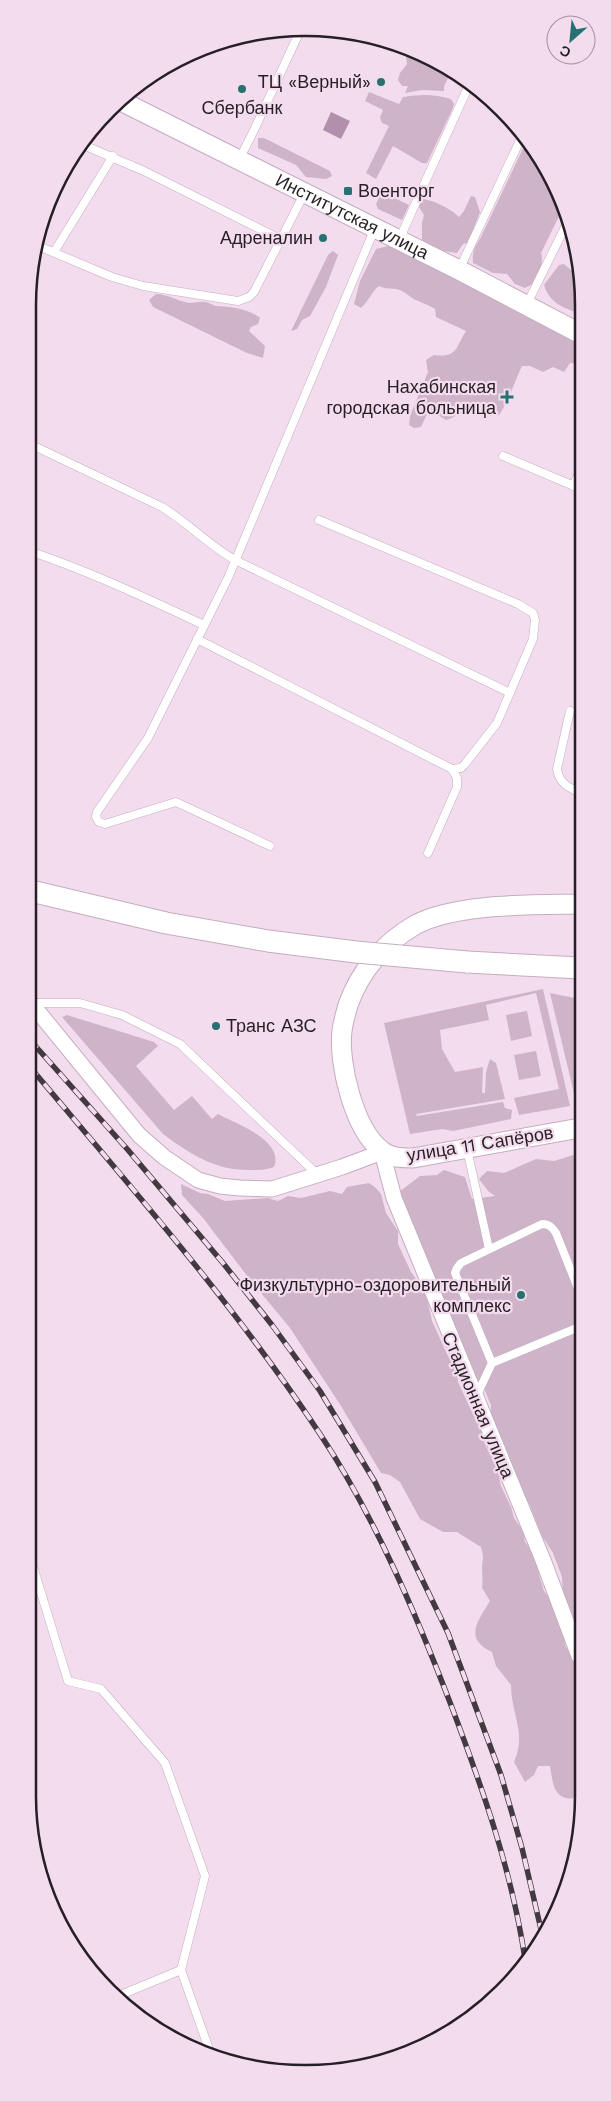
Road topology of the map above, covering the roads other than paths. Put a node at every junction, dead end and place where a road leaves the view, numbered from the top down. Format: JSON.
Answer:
{"nodes":[{"id":1,"x":297,"y":36,"type":"edge"},
{"id":2,"x":467,"y":90,"type":"edge"},
{"id":3,"x":127,"y":104,"type":"edge"},
{"id":4,"x":519,"y":142,"type":"edge"},
{"id":5,"x":89,"y":147,"type":"edge"},
{"id":6,"x":113,"y":156,"type":"junction"},
{"id":7,"x":239,"y":160,"type":"junction"},
{"id":8,"x":305,"y":193,"type":"junction"},
{"id":9,"x":375,"y":228,"type":"junction"},
{"id":10,"x":564,"y":230,"type":"edge"},
{"id":11,"x":282,"y":240,"type":"junction"},
{"id":12,"x":399,"y":240,"type":"junction"},
{"id":13,"x":42,"y":247,"type":"edge"},
{"id":14,"x":54,"y":252,"type":"junction"},
{"id":15,"x":459,"y":270,"type":"junction"},
{"id":16,"x":527,"y":305,"type":"junction"},
{"id":17,"x":575,"y":331,"type":"edge"},
{"id":18,"x":36,"y":447,"type":"edge"},
{"id":19,"x":503,"y":456,"type":"dead end"},
{"id":20,"x":575,"y":486,"type":"edge"},
{"id":21,"x":319,"y":520,"type":"dead end"},
{"id":22,"x":36,"y":553,"type":"edge"},
{"id":23,"x":235,"y":560,"type":"junction"},
{"id":24,"x":204,"y":626,"type":"junction"},
{"id":25,"x":197,"y":639,"type":"junction"},
{"id":26,"x":510,"y":693,"type":"junction"},
{"id":27,"x":570,"y":711,"type":"dead end"},
{"id":28,"x":452,"y":769,"type":"junction"},
{"id":29,"x":575,"y":790,"type":"edge"},
{"id":30,"x":270,"y":846,"type":"dead end"},
{"id":31,"x":428,"y":853,"type":"dead end"},
{"id":32,"x":36,"y":892,"type":"edge"},
{"id":33,"x":575,"y":904,"type":"edge"},
{"id":34,"x":575,"y":968,"type":"edge"},
{"id":35,"x":36,"y":1003,"type":"edge"},
{"id":36,"x":36,"y":1010,"type":"edge"},
{"id":37,"x":575,"y":1129,"type":"edge"},
{"id":38,"x":468,"y":1149,"type":"junction"},
{"id":39,"x":382,"y":1152,"type":"junction"},
{"id":40,"x":318,"y":1175,"type":"junction"},
{"id":41,"x":488,"y":1249,"type":"junction"},
{"id":42,"x":575,"y":1281,"type":"edge"},
{"id":43,"x":575,"y":1329,"type":"edge"},
{"id":44,"x":492,"y":1363,"type":"junction"},
{"id":45,"x":476,"y":1399,"type":"junction"},
{"id":46,"x":36,"y":1576,"type":"edge"},
{"id":47,"x":575,"y":1645,"type":"edge"},
{"id":48,"x":181,"y":1970,"type":"junction"},
{"id":49,"x":123,"y":1994,"type":"edge"},
{"id":50,"x":208,"y":2046,"type":"edge"}],
"edges":[{"from":1,"to":7,"type":"lane"},
{"from":2,"to":12,"type":"lane"},
{"from":3,"to":7,"type":"street","name":"Институтская улица"},
{"from":4,"to":15,"type":"lane"},
{"from":5,"to":6,"type":"lane"},
{"from":6,"to":11,"type":"lane"},
{"from":6,"to":14,"type":"lane"},
{"from":7,"to":8,"type":"street","name":"Институтская улица"},
{"from":8,"to":9,"type":"street","name":"Институтская улица"},
{"from":8,"to":11,"type":"lane"},
{"from":9,"to":12,"type":"street","name":"Институтская улица"},
{"from":9,"to":23,"type":"lane"},
{"from":10,"to":16,"type":"lane"},
{"from":11,"to":14,"type":"lane"},
{"from":12,"to":15,"type":"street","name":"Институтская улица"},
{"from":13,"to":14,"type":"lane"},
{"from":15,"to":16,"type":"street","name":"Институтская улица"},
{"from":16,"to":17,"type":"street","name":"Институтская улица"},
{"from":18,"to":23,"type":"lane"},
{"from":19,"to":20,"type":"lane"},
{"from":21,"to":26,"type":"lane"},
{"from":22,"to":24,"type":"lane"},
{"from":23,"to":24,"type":"lane"},
{"from":23,"to":26,"type":"lane"},
{"from":24,"to":25,"type":"lane"},
{"from":25,"to":28,"type":"lane"},
{"from":25,"to":30,"type":"lane"},
{"from":26,"to":28,"type":"lane"},
{"from":27,"to":29,"type":"lane"},
{"from":28,"to":31,"type":"lane"},
{"from":32,"to":34,"type":"main road","bridge":true},
{"from":33,"to":39,"type":"street"},
{"from":35,"to":40,"type":"lane"},
{"from":36,"to":40,"type":"street"},
{"from":37,"to":38,"type":"street","name":"улица 11 Сапёров"},
{"from":38,"to":39,"type":"street","name":"улица 11 Сапёров"},
{"from":38,"to":41,"type":"lane"},
{"from":39,"to":40,"type":"street"},
{"from":39,"to":45,"type":"street","name":"Стадионная улица"},
{"from":41,"to":42,"type":"lane"},
{"from":41,"to":44,"type":"lane"},
{"from":43,"to":44,"type":"lane"},
{"from":44,"to":45,"type":"lane"},
{"from":45,"to":47,"type":"street","name":"Стадионная улица"},
{"from":46,"to":48,"type":"lane"},
{"from":48,"to":49,"type":"lane"},
{"from":48,"to":50,"type":"lane"}]}
